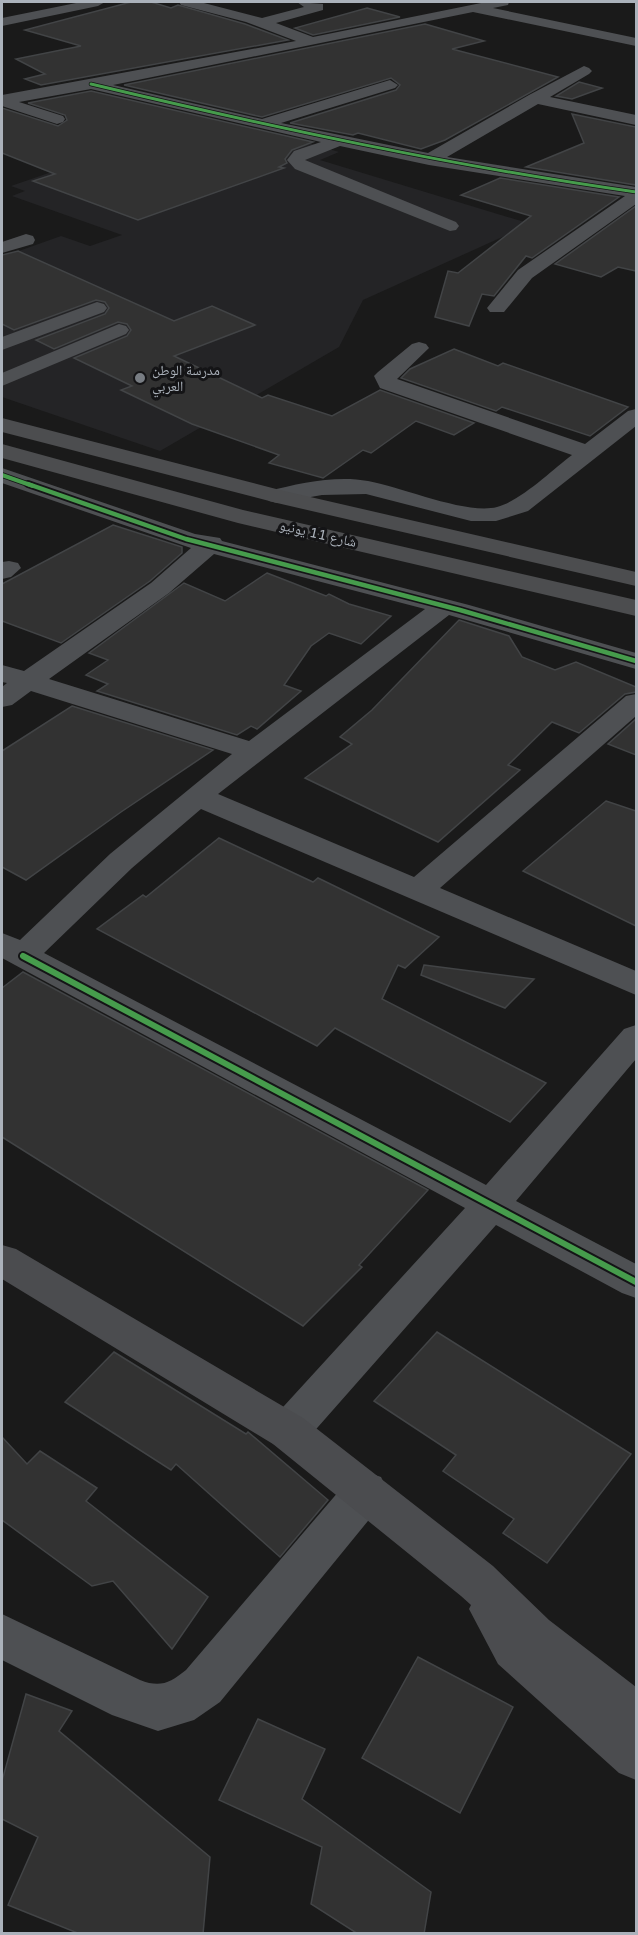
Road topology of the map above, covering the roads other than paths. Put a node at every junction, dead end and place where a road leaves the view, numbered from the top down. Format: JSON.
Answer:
{"nodes":[{"id":1,"x":90,"y":2,"type":"edge"},
{"id":2,"x":186,"y":2,"type":"edge"},
{"id":3,"x":303,"y":2,"type":"edge"},
{"id":4,"x":439,"y":2,"type":"edge"},
{"id":5,"x":502,"y":2,"type":"edge"},
{"id":6,"x":475,"y":8,"type":"junction"},
{"id":7,"x":2,"y":22,"type":"edge"},
{"id":8,"x":261,"y":23,"type":"junction"},
{"id":9,"x":633,"y":38,"type":"edge"},
{"id":10,"x":313,"y":42,"type":"junction"},
{"id":11,"x":584,"y":71,"type":"dead end"},
{"id":12,"x":7,"y":82,"type":"dead end"},
{"id":13,"x":91,"y":84,"type":"junction"},
{"id":14,"x":390,"y":85,"type":"dead end"},
{"id":15,"x":534,"y":98,"type":"junction"},
{"id":16,"x":7,"y":99,"type":"edge"},
{"id":17,"x":57,"y":119,"type":"dead end"},
{"id":18,"x":636,"y":120,"type":"edge"},
{"id":19,"x":260,"y":125,"type":"junction"},
{"id":20,"x":338,"y":141,"type":"junction"},
{"id":21,"x":429,"y":160,"type":"junction"},
{"id":22,"x":636,"y":194,"type":"edge"},
{"id":23,"x":450,"y":226,"type":"dead end"},
{"id":24,"x":26,"y":240,"type":"dead end"},
{"id":25,"x":2,"y":248,"type":"edge"},
{"id":26,"x":97,"y":308,"type":"dead end"},
{"id":27,"x":497,"y":308,"type":"dead end"},
{"id":28,"x":119,"y":330,"type":"dead end"},
{"id":29,"x":2,"y":344,"type":"edge"},
{"id":30,"x":419,"y":348,"type":"dead end"},
{"id":31,"x":2,"y":380,"type":"edge"},
{"id":32,"x":636,"y":416,"type":"edge"},
{"id":33,"x":2,"y":425,"type":"edge"},
{"id":34,"x":2,"y":451,"type":"edge"},
{"id":35,"x":589,"y":453,"type":"junction"},
{"id":36,"x":2,"y":475,"type":"edge"},
{"id":37,"x":277,"y":496,"type":"junction"},
{"id":38,"x":210,"y":543,"type":"junction"},
{"id":39,"x":636,"y":579,"type":"edge"},
{"id":40,"x":445,"y":606,"type":"junction"},
{"id":41,"x":636,"y":609,"type":"edge"},
{"id":42,"x":636,"y":661,"type":"edge"},
{"id":43,"x":14,"y":678,"type":"edge"},
{"id":44,"x":2,"y":699,"type":"edge"},
{"id":45,"x":636,"y":702,"type":"edge"},
{"id":46,"x":254,"y":752,"type":"junction"},
{"id":47,"x":199,"y":797,"type":"junction"},
{"id":48,"x":418,"y":891,"type":"junction"},
{"id":49,"x":12,"y":950,"type":"edge"},
{"id":50,"x":636,"y":984,"type":"edge"},
{"id":51,"x":636,"y":1037,"type":"edge"},
{"id":52,"x":490,"y":1206,"type":"junction"},
{"id":53,"x":2,"y":1260,"type":"edge"},
{"id":54,"x":636,"y":1282,"type":"edge"},
{"id":55,"x":288,"y":1431,"type":"junction"},
{"id":56,"x":366,"y":1491,"type":"junction"},
{"id":57,"x":477,"y":1581,"type":"junction"},
{"id":58,"x":2,"y":1636,"type":"edge"},
{"id":59,"x":636,"y":1716,"type":"edge"},
{"id":60,"x":636,"y":1756,"type":"edge"}],
"edges":[{"from":1,"to":7,"type":"street"},
{"from":2,"to":8,"type":"street"},
{"from":3,"to":8,"type":"street"},
{"from":4,"to":6,"type":"street"},
{"from":5,"to":6,"type":"street"},
{"from":6,"to":9,"type":"street"},
{"from":6,"to":10,"type":"street"},
{"from":8,"to":10,"type":"street"},
{"from":10,"to":13,"type":"street"},
{"from":11,"to":15,"type":"street"},
{"from":12,"to":16,"type":"street"},
{"from":13,"to":16,"type":"street"},
{"from":13,"to":19,"type":"street"},
{"from":14,"to":19,"type":"street"},
{"from":15,"to":18,"type":"street"},
{"from":15,"to":21,"type":"street"},
{"from":16,"to":17,"type":"street"},
{"from":19,"to":20,"type":"street"},
{"from":20,"to":21,"type":"street"},
{"from":20,"to":23,"type":"street"},
{"from":21,"to":22,"type":"street"},
{"from":22,"to":27,"type":"street"},
{"from":24,"to":25,"type":"street"},
{"from":26,"to":29,"type":"street"},
{"from":28,"to":31,"type":"street"},
{"from":30,"to":35,"type":"street"},
{"from":32,"to":35,"type":"street"},
{"from":33,"to":37,"type":"highway","name":"شارع 11 يونيو"},
{"from":34,"to":41,"type":"highway","name":"شارع 11 يونيو"},
{"from":35,"to":37,"type":"street"},
{"from":36,"to":38,"type":"street"},
{"from":37,"to":39,"type":"highway","name":"شارع 11 يونيو"},
{"from":38,"to":40,"type":"street"},
{"from":38,"to":43,"type":"street"},
{"from":40,"to":42,"type":"street"},
{"from":40,"to":46,"type":"street"},
{"from":43,"to":44,"type":"street"},
{"from":43,"to":46,"type":"street"},
{"from":45,"to":48,"type":"street"},
{"from":46,"to":47,"type":"street"},
{"from":47,"to":48,"type":"street"},
{"from":47,"to":49,"type":"street"},
{"from":48,"to":50,"type":"street"},
{"from":49,"to":52,"type":"street"},
{"from":51,"to":52,"type":"street"},
{"from":52,"to":54,"type":"street"},
{"from":52,"to":55,"type":"street"},
{"from":53,"to":55,"type":"main road"},
{"from":55,"to":56,"type":"main road"},
{"from":56,"to":57,"type":"main road"},
{"from":56,"to":58,"type":"street"},
{"from":57,"to":59,"type":"main road"},
{"from":57,"to":60,"type":"main road"}]}
